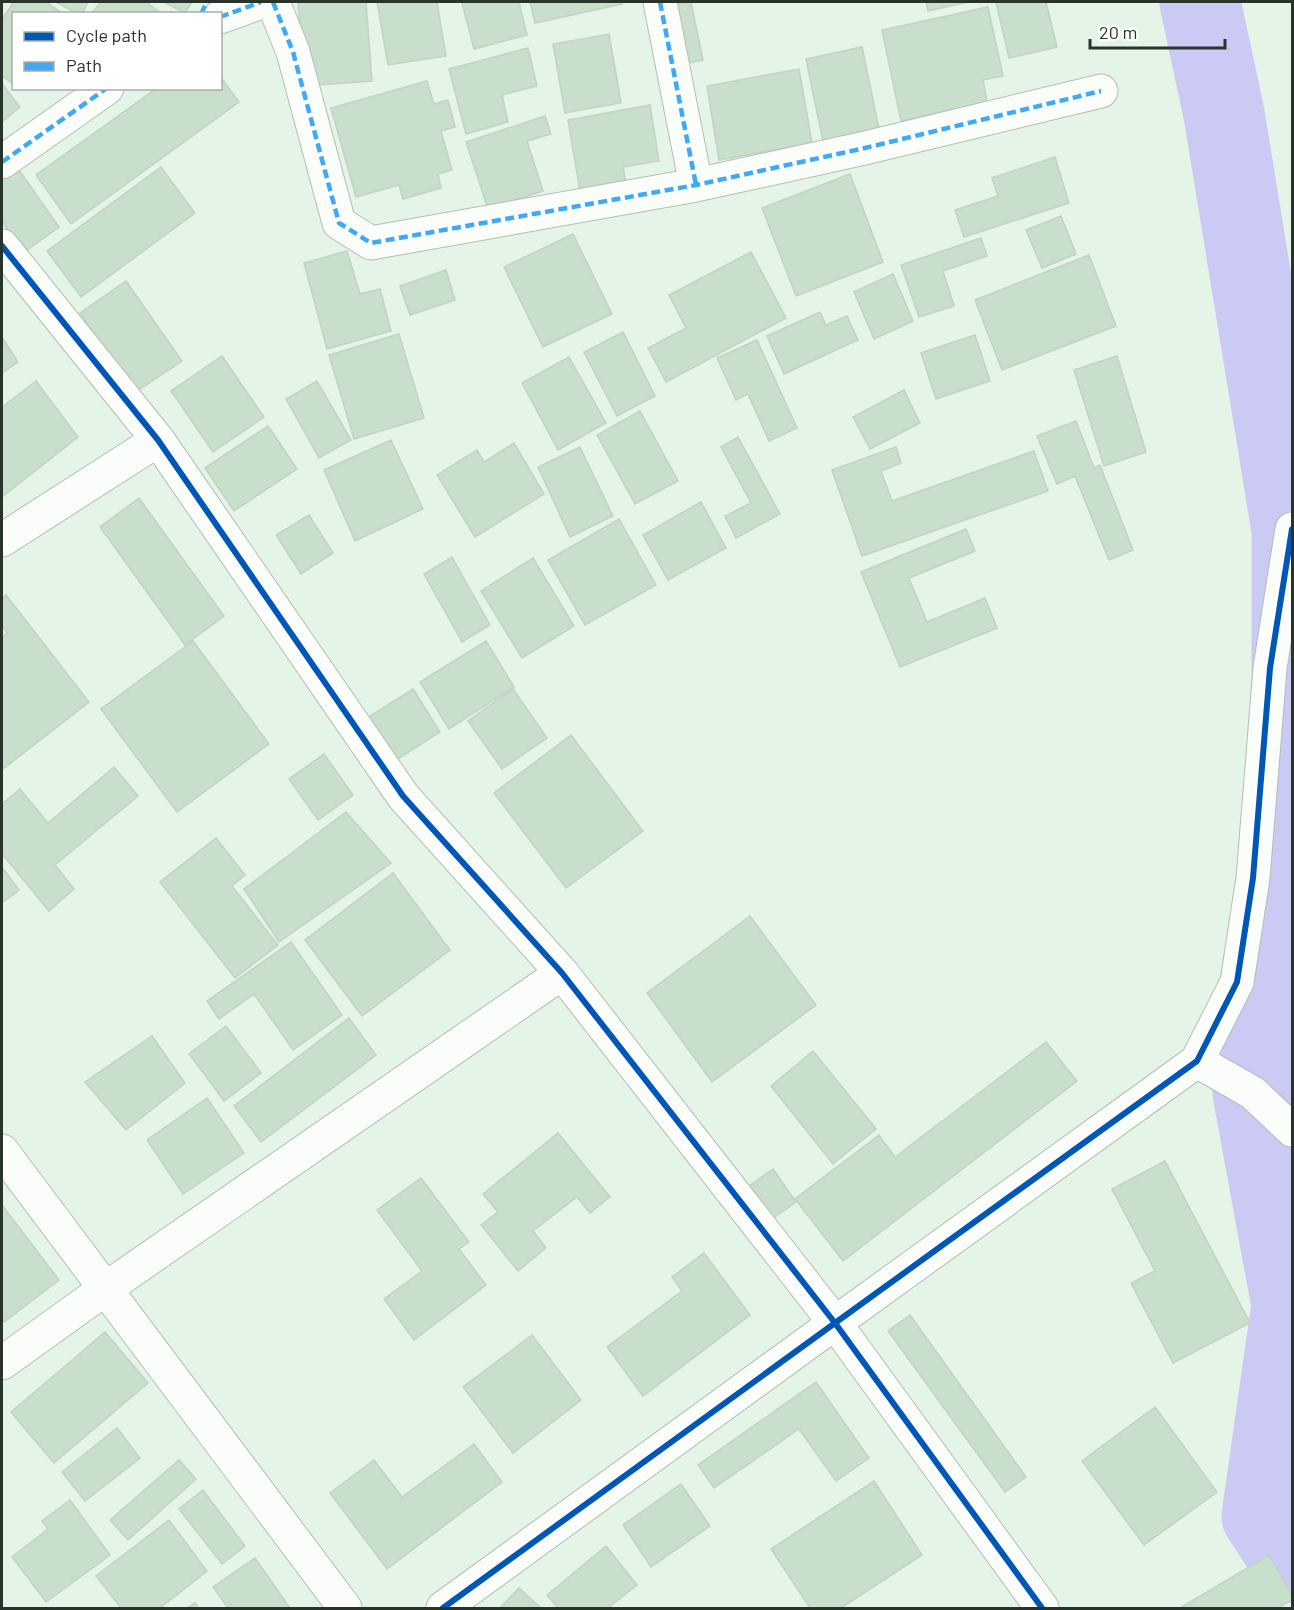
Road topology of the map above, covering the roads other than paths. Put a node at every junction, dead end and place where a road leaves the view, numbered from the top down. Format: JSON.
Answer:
{"nodes":[{"id":1,"x":261,"y":2,"type":"edge"},
{"id":2,"x":273,"y":2,"type":"edge"},
{"id":3,"x":660,"y":2,"type":"edge"},
{"id":4,"x":222,"y":16,"type":"edge"},
{"id":5,"x":104,"y":90,"type":"edge"},
{"id":6,"x":1101,"y":91,"type":"dead end"},
{"id":7,"x":2,"y":162,"type":"edge"},
{"id":8,"x":696,"y":185,"type":"junction"},
{"id":9,"x":2,"y":246,"type":"edge"},
{"id":10,"x":158,"y":440,"type":"junction"},
{"id":11,"x":1293,"y":529,"type":"edge"},
{"id":12,"x":2,"y":540,"type":"edge"},
{"id":13,"x":562,"y":973,"type":"junction"},
{"id":14,"x":1197,"y":1061,"type":"junction"},
{"id":15,"x":1293,"y":1130,"type":"edge"},
{"id":16,"x":2,"y":1150,"type":"edge"},
{"id":17,"x":105,"y":1289,"type":"junction"},
{"id":18,"x":835,"y":1323,"type":"junction"},
{"id":19,"x":2,"y":1363,"type":"edge"},
{"id":20,"x":345,"y":1608,"type":"edge"},
{"id":21,"x":443,"y":1608,"type":"edge"},
{"id":22,"x":1042,"y":1608,"type":"edge"}],
"edges":[{"from":1,"to":4,"type":"street"},
{"from":2,"to":8,"type":"street"},
{"from":3,"to":8,"type":"street"},
{"from":5,"to":7,"type":"street"},
{"from":6,"to":8,"type":"street"},
{"from":9,"to":10,"type":"street"},
{"from":10,"to":12,"type":"street"},
{"from":10,"to":13,"type":"street"},
{"from":11,"to":14,"type":"street"},
{"from":13,"to":17,"type":"street"},
{"from":13,"to":18,"type":"street"},
{"from":14,"to":15,"type":"street"},
{"from":14,"to":18,"type":"street"},
{"from":16,"to":17,"type":"street"},
{"from":17,"to":19,"type":"street"},
{"from":17,"to":20,"type":"street"},
{"from":18,"to":21,"type":"street"},
{"from":18,"to":22,"type":"street"}]}
